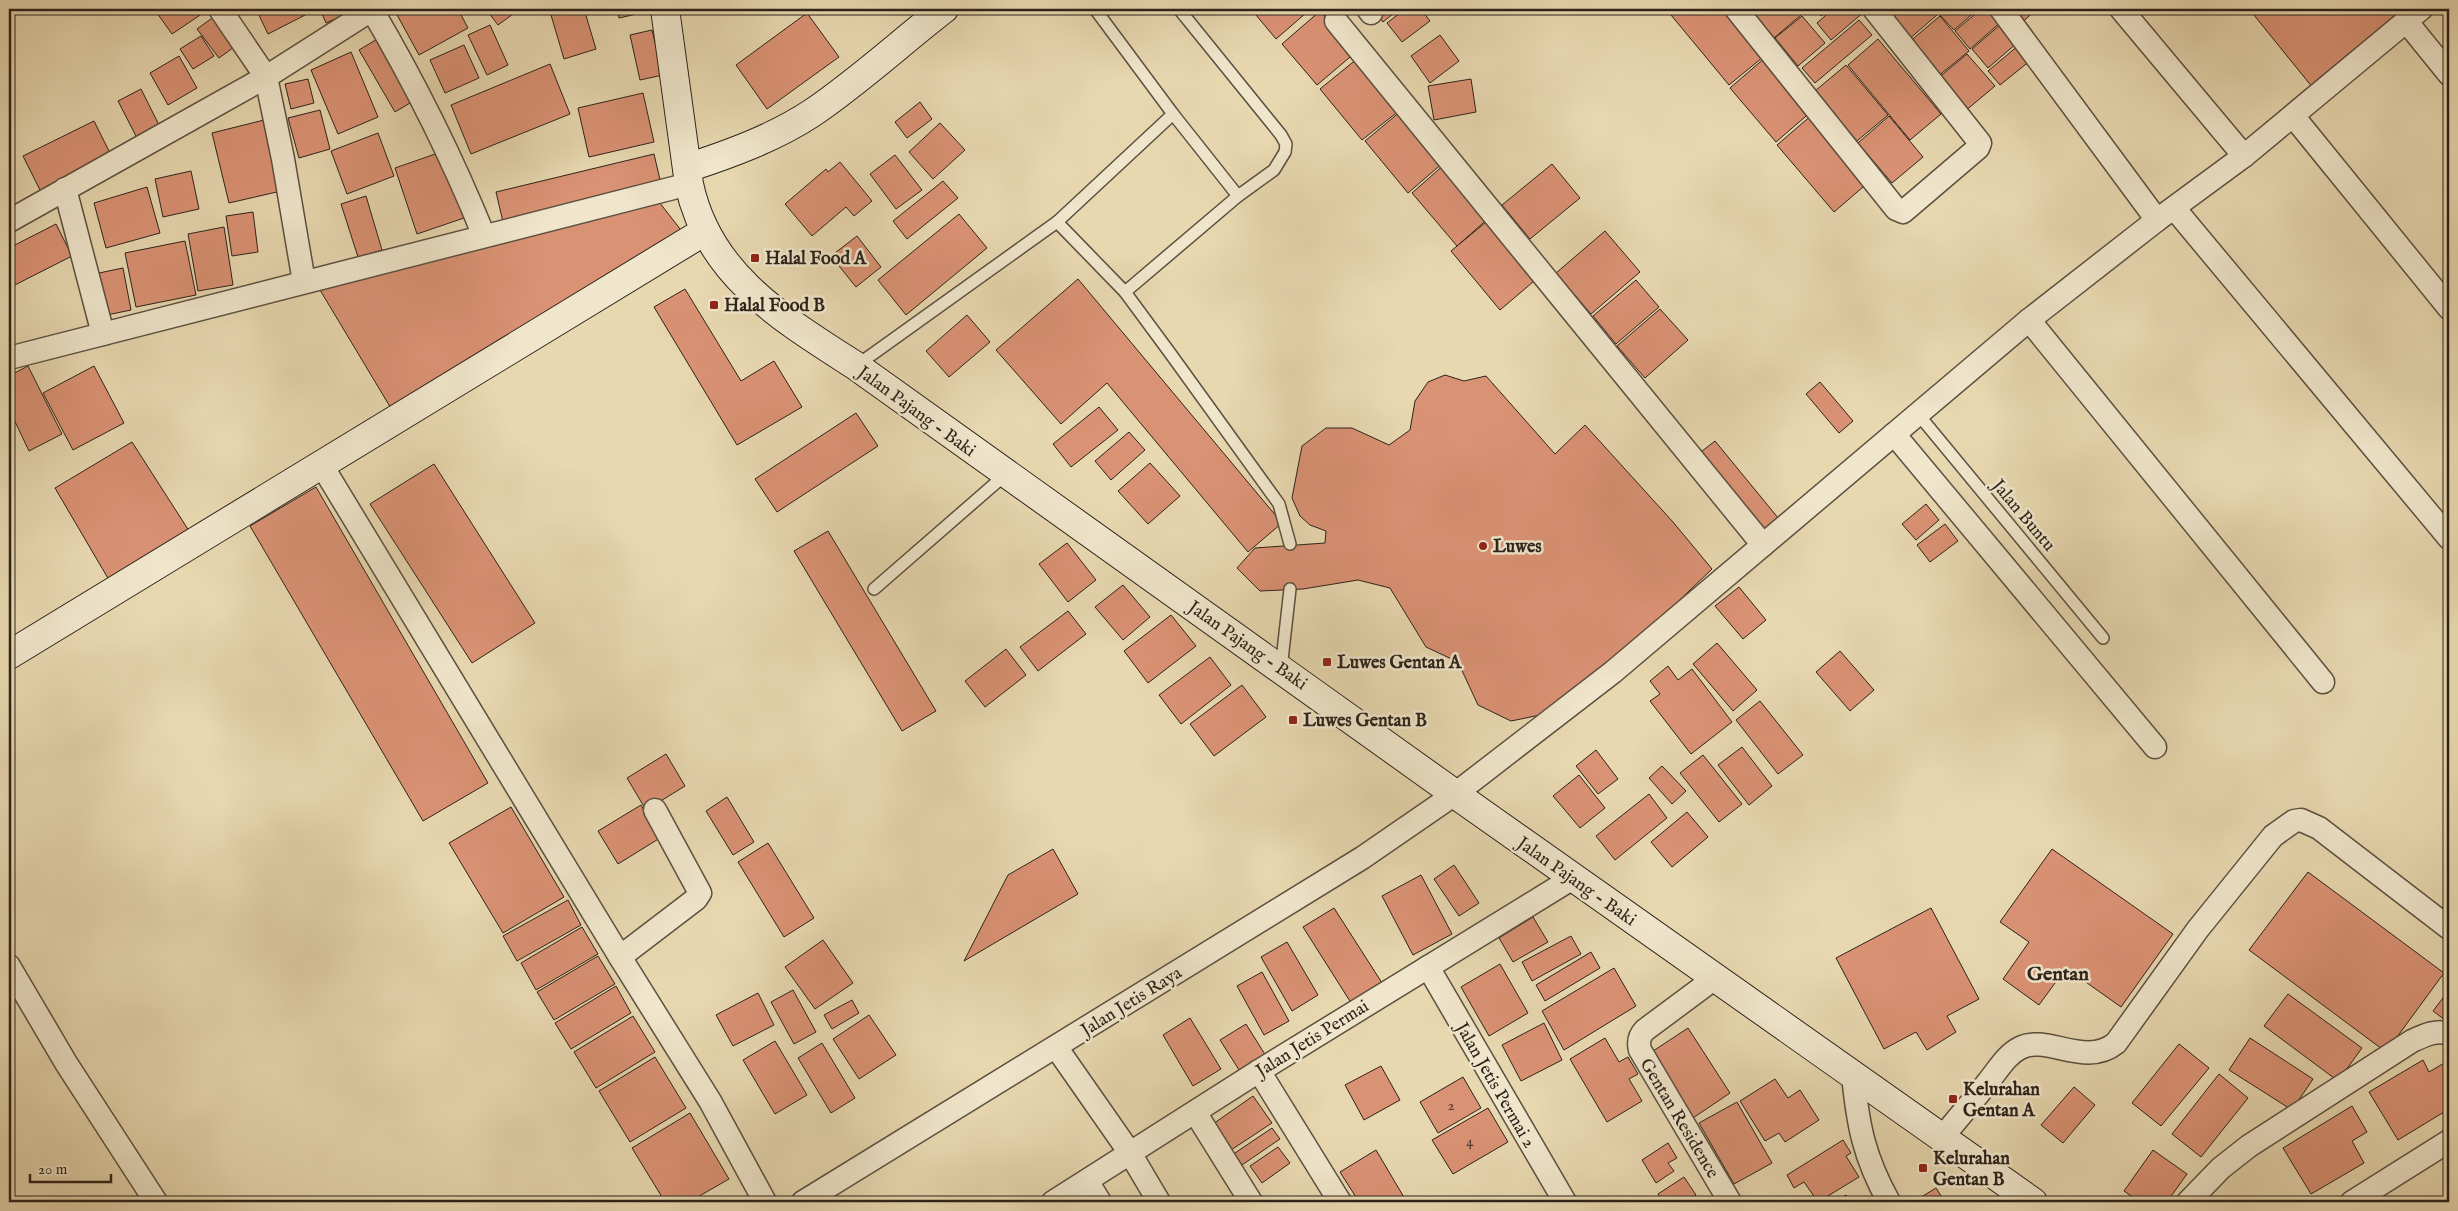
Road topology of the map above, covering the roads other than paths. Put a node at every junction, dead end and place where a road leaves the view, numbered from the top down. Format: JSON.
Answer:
{"nodes":[{"id":1,"x":220,"y":9,"type":"edge"},
{"id":2,"x":372,"y":9,"type":"edge"},
{"id":3,"x":665,"y":9,"type":"edge"},
{"id":4,"x":944,"y":9,"type":"edge"},
{"id":5,"x":1095,"y":9,"type":"edge"},
{"id":6,"x":1179,"y":9,"type":"edge"},
{"id":7,"x":1736,"y":9,"type":"edge"},
{"id":8,"x":1874,"y":9,"type":"edge"},
{"id":9,"x":2000,"y":9,"type":"edge"},
{"id":10,"x":2121,"y":9,"type":"edge"},
{"id":11,"x":2413,"y":15,"type":"edge"},
{"id":12,"x":1336,"y":21,"type":"dead end"},
{"id":13,"x":2449,"y":74,"type":"edge"},
{"id":14,"x":266,"y":77,"type":"junction"},
{"id":15,"x":1173,"y":114,"type":"junction"},
{"id":16,"x":2293,"y":116,"type":"junction"},
{"id":17,"x":2244,"y":156,"type":"junction"},
{"id":18,"x":688,"y":176,"type":"junction"},
{"id":19,"x":65,"y":189,"type":"junction"},
{"id":20,"x":1238,"y":196,"type":"junction"},
{"id":21,"x":2166,"y":214,"type":"junction"},
{"id":22,"x":9,"y":221,"type":"edge"},
{"id":23,"x":1057,"y":222,"type":"junction"},
{"id":24,"x":705,"y":231,"type":"junction"},
{"id":25,"x":484,"y":236,"type":"junction"},
{"id":26,"x":304,"y":282,"type":"junction"},
{"id":27,"x":1125,"y":292,"type":"junction"},
{"id":28,"x":2449,"y":308,"type":"edge"},
{"id":29,"x":2029,"y":320,"type":"junction"},
{"id":30,"x":103,"y":334,"type":"junction"},
{"id":31,"x":9,"y":358,"type":"edge"},
{"id":32,"x":856,"y":366,"type":"junction"},
{"id":33,"x":1918,"y":414,"type":"junction"},
{"id":34,"x":1894,"y":434,"type":"junction"},
{"id":35,"x":321,"y":464,"type":"junction"},
{"id":36,"x":1005,"y":475,"type":"junction"},
{"id":37,"x":2449,"y":538,"type":"edge"},
{"id":38,"x":1290,"y":544,"type":"dead end"},
{"id":39,"x":1763,"y":545,"type":"junction"},
{"id":40,"x":874,"y":588,"type":"dead end"},
{"id":41,"x":1290,"y":589,"type":"dead end"},
{"id":42,"x":2102,"y":638,"type":"dead end"},
{"id":43,"x":9,"y":655,"type":"edge"},
{"id":44,"x":1281,"y":668,"type":"junction"},
{"id":45,"x":2323,"y":682,"type":"dead end"},
{"id":46,"x":2155,"y":747,"type":"dead end"},
{"id":47,"x":1455,"y":794,"type":"junction"},
{"id":48,"x":655,"y":810,"type":"dead end"},
{"id":49,"x":1573,"y":878,"type":"junction"},
{"id":50,"x":2449,"y":928,"type":"edge"},
{"id":51,"x":620,"y":957,"type":"junction"},
{"id":52,"x":9,"y":966,"type":"edge"},
{"id":53,"x":1428,"y":967,"type":"junction"},
{"id":54,"x":1715,"y":978,"type":"junction"},
{"id":55,"x":2449,"y":1034,"type":"edge"},
{"id":56,"x":1056,"y":1048,"type":"junction"},
{"id":57,"x":1259,"y":1071,"type":"junction"},
{"id":58,"x":1853,"y":1075,"type":"junction"},
{"id":59,"x":1195,"y":1112,"type":"junction"},
{"id":60,"x":1942,"y":1138,"type":"junction"},
{"id":61,"x":2449,"y":1141,"type":"edge"},
{"id":62,"x":1130,"y":1153,"type":"junction"},
{"id":63,"x":1087,"y":1181,"type":"junction"},
{"id":64,"x":156,"y":1202,"type":"edge"},
{"id":65,"x":765,"y":1202,"type":"edge"},
{"id":66,"x":803,"y":1202,"type":"edge"},
{"id":67,"x":1053,"y":1202,"type":"edge"},
{"id":68,"x":1100,"y":1202,"type":"edge"},
{"id":69,"x":1159,"y":1202,"type":"edge"},
{"id":70,"x":1252,"y":1202,"type":"edge"},
{"id":71,"x":1340,"y":1202,"type":"edge"},
{"id":72,"x":1565,"y":1202,"type":"edge"},
{"id":73,"x":1730,"y":1202,"type":"edge"},
{"id":74,"x":1889,"y":1202,"type":"edge"},
{"id":75,"x":2033,"y":1202,"type":"edge"},
{"id":76,"x":2188,"y":1202,"type":"edge"},
{"id":77,"x":2352,"y":1202,"type":"edge"}],
"edges":[{"from":1,"to":14,"type":"street"},
{"from":2,"to":14,"type":"street"},
{"from":2,"to":25,"type":"street"},
{"from":3,"to":18,"type":"main road","name":"Jalan Pajang - Baki"},
{"from":4,"to":18,"type":"main road"},
{"from":5,"to":15,"type":"lane"},
{"from":6,"to":20,"type":"lane"},
{"from":7,"to":8,"type":"street"},
{"from":9,"to":21,"type":"street"},
{"from":10,"to":17,"type":"street"},
{"from":11,"to":13,"type":"street"},
{"from":11,"to":16,"type":"street","name":"Jalan Jetis Raya"},
{"from":12,"to":39,"type":"street"},
{"from":14,"to":19,"type":"street"},
{"from":14,"to":26,"type":"street"},
{"from":15,"to":20,"type":"lane"},
{"from":15,"to":23,"type":"lane"},
{"from":16,"to":17,"type":"street","name":"Jalan Jetis Raya"},
{"from":16,"to":28,"type":"street"},
{"from":17,"to":21,"type":"street","name":"Jalan Jetis Raya"},
{"from":18,"to":24,"type":"main road","name":"Jalan Pajang - Baki"},
{"from":18,"to":25,"type":"street"},
{"from":19,"to":22,"type":"street"},
{"from":19,"to":30,"type":"street"},
{"from":20,"to":27,"type":"lane"},
{"from":21,"to":29,"type":"street","name":"Jalan Jetis Raya"},
{"from":21,"to":37,"type":"street"},
{"from":23,"to":27,"type":"lane"},
{"from":23,"to":32,"type":"lane"},
{"from":24,"to":32,"type":"main road","name":"Jalan Pajang - Baki"},
{"from":24,"to":35,"type":"main road"},
{"from":25,"to":26,"type":"street"},
{"from":26,"to":30,"type":"street"},
{"from":27,"to":38,"type":"lane"},
{"from":29,"to":33,"type":"street","name":"Jalan Jetis Raya"},
{"from":29,"to":45,"type":"street"},
{"from":30,"to":31,"type":"street"},
{"from":32,"to":36,"type":"main road","name":"Jalan Pajang - Baki"},
{"from":33,"to":34,"type":"street","name":"Jalan Jetis Raya"},
{"from":33,"to":42,"type":"lane","name":"Jalan Buntu"},
{"from":34,"to":39,"type":"street","name":"Jalan Jetis Raya"},
{"from":34,"to":46,"type":"street"},
{"from":35,"to":43,"type":"main road"},
{"from":35,"to":51,"type":"street"},
{"from":36,"to":40,"type":"lane"},
{"from":36,"to":44,"type":"main road","name":"Jalan Pajang - Baki"},
{"from":39,"to":47,"type":"street","name":"Jalan Jetis Raya"},
{"from":41,"to":44,"type":"lane"},
{"from":44,"to":47,"type":"main road","name":"Jalan Pajang - Baki"},
{"from":47,"to":49,"type":"main road","name":"Jalan Pajang - Baki"},
{"from":47,"to":56,"type":"street","name":"Jalan Jetis Raya"},
{"from":48,"to":51,"type":"street"},
{"from":49,"to":53,"type":"street","name":"Jalan Jetis Permai"},
{"from":49,"to":54,"type":"main road","name":"Jalan Pajang - Baki"},
{"from":50,"to":60,"type":"street"},
{"from":51,"to":65,"type":"street"},
{"from":52,"to":64,"type":"street"},
{"from":53,"to":57,"type":"street","name":"Jalan Jetis Permai"},
{"from":53,"to":72,"type":"street","name":"Jalan Jetis Permai 2"},
{"from":54,"to":58,"type":"main road","name":"Jalan Pajang - Baki"},
{"from":54,"to":73,"type":"street","name":"Gentan Residence"},
{"from":55,"to":76,"type":"street"},
{"from":56,"to":62,"type":"street"},
{"from":56,"to":66,"type":"street","name":"Jalan Jetis Raya"},
{"from":57,"to":59,"type":"street","name":"Jalan Jetis Permai"},
{"from":57,"to":71,"type":"street"},
{"from":58,"to":60,"type":"main road","name":"Jalan Pajang - Baki"},
{"from":58,"to":74,"type":"street"},
{"from":59,"to":62,"type":"street","name":"Jalan Jetis Permai"},
{"from":59,"to":70,"type":"street"},
{"from":60,"to":75,"type":"main road","name":"Jalan Pajang - Baki"},
{"from":61,"to":77,"type":"street"},
{"from":62,"to":63,"type":"street","name":"Jalan Jetis Permai"},
{"from":62,"to":69,"type":"street"},
{"from":63,"to":67,"type":"street","name":"Jalan Jetis Permai"},
{"from":63,"to":68,"type":"street"}]}
